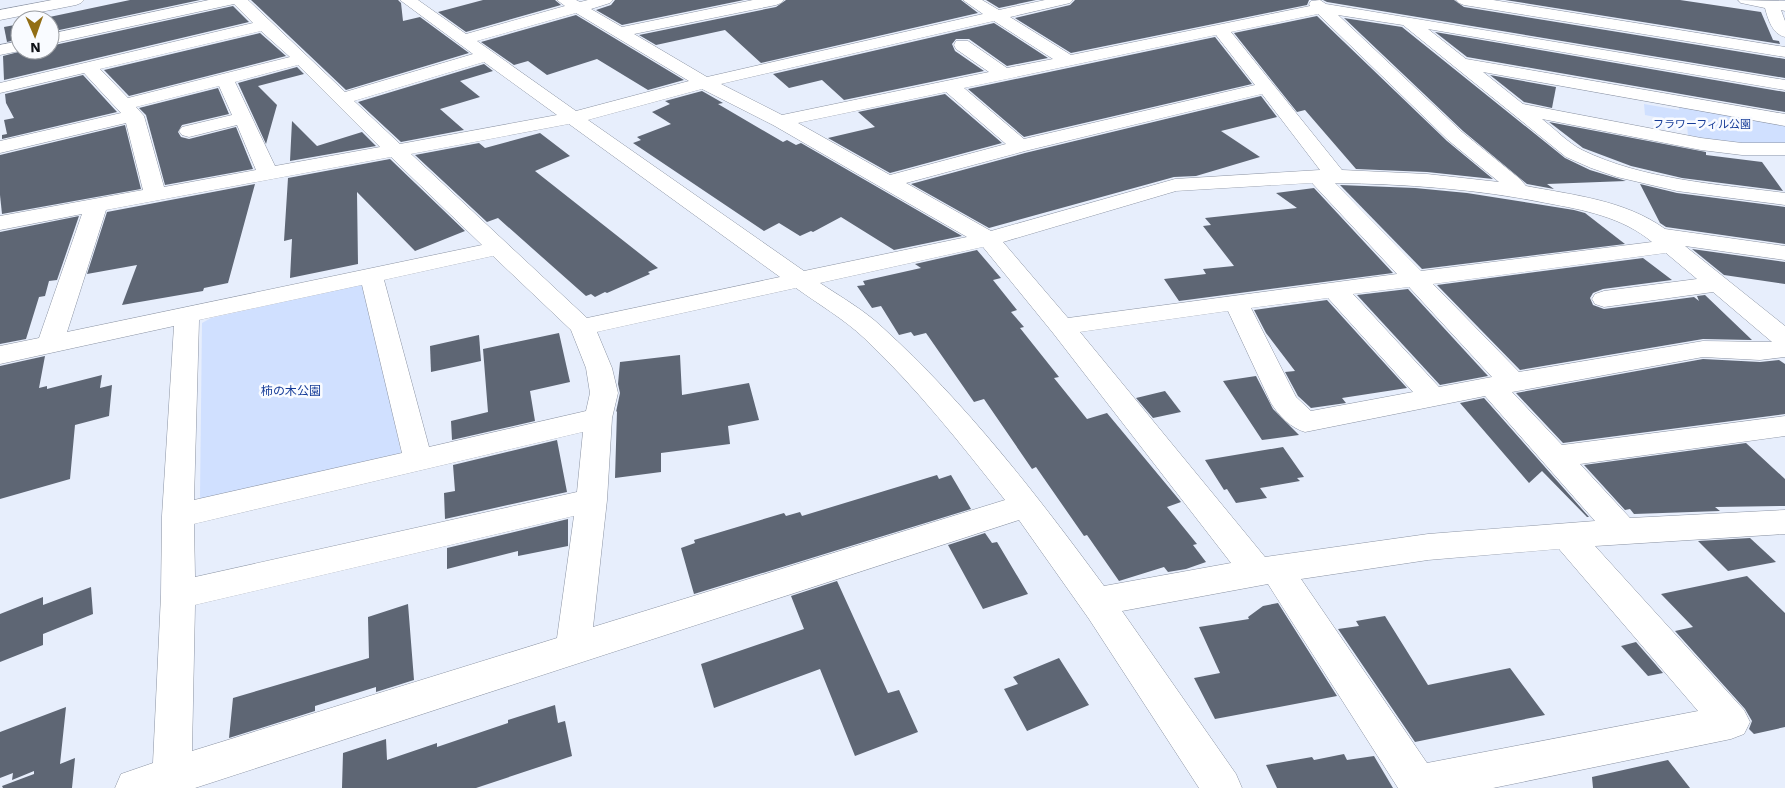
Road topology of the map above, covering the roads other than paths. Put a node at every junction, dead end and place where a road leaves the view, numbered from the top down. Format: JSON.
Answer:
{"nodes":[{"id":1,"x":76,"y":0,"type":"edge"},
{"id":2,"x":231,"y":0,"type":"edge"},
{"id":3,"x":239,"y":0,"type":"edge"},
{"id":4,"x":408,"y":0,"type":"edge"},
{"id":5,"x":605,"y":0,"type":"edge"},
{"id":6,"x":776,"y":0,"type":"edge"},
{"id":7,"x":971,"y":0,"type":"edge"},
{"id":8,"x":1065,"y":0,"type":"edge"},
{"id":9,"x":1464,"y":0,"type":"edge"},
{"id":10,"x":1746,"y":0,"type":"edge"},
{"id":11,"x":1776,"y":3,"type":"edge"},
{"id":12,"x":571,"y":4,"type":"edge"},
{"id":13,"x":1320,"y":4,"type":"edge"},
{"id":14,"x":0,"y":15,"type":"edge"},
{"id":15,"x":996,"y":16,"type":"junction"},
{"id":16,"x":1570,"y":17,"type":"junction"},
{"id":17,"x":1408,"y":21,"type":"junction"},
{"id":18,"x":264,"y":25,"type":"junction"},
{"id":19,"x":1220,"y":29,"type":"junction"},
{"id":20,"x":1784,"y":31,"type":"edge"},
{"id":21,"x":621,"y":32,"type":"junction"},
{"id":22,"x":60,"y":37,"type":"edge"},
{"id":23,"x":463,"y":40,"type":"junction"},
{"id":24,"x":962,"y":45,"type":"dead end"},
{"id":25,"x":1570,"y":48,"type":"junction"},
{"id":26,"x":1785,"y":52,"type":"edge"},
{"id":27,"x":485,"y":56,"type":"junction"},
{"id":28,"x":302,"y":59,"type":"junction"},
{"id":29,"x":1069,"y":61,"type":"junction"},
{"id":30,"x":1460,"y":62,"type":"junction"},
{"id":31,"x":87,"y":66,"type":"junction"},
{"id":32,"x":1004,"y":74,"type":"junction"},
{"id":33,"x":224,"y":79,"type":"junction"},
{"id":34,"x":704,"y":83,"type":"junction"},
{"id":35,"x":1785,"y":85,"type":"edge"},
{"id":36,"x":950,"y":86,"type":"junction"},
{"id":37,"x":0,"y":88,"type":"edge"},
{"id":38,"x":1266,"y":88,"type":"junction"},
{"id":39,"x":341,"y":99,"type":"junction"},
{"id":40,"x":1516,"y":108,"type":"junction"},
{"id":41,"x":128,"y":110,"type":"junction"},
{"id":42,"x":243,"y":118,"type":"junction"},
{"id":43,"x":572,"y":118,"type":"junction"},
{"id":44,"x":1785,"y":120,"type":"edge"},
{"id":45,"x":780,"y":122,"type":"junction"},
{"id":46,"x":189,"y":131,"type":"dead end"},
{"id":47,"x":1020,"y":146,"type":"junction"},
{"id":48,"x":0,"y":147,"type":"edge"},
{"id":49,"x":396,"y":149,"type":"junction"},
{"id":50,"x":1785,"y":150,"type":"edge"},
{"id":51,"x":268,"y":173,"type":"junction"},
{"id":52,"x":1326,"y":176,"type":"junction"},
{"id":53,"x":887,"y":182,"type":"junction"},
{"id":54,"x":1519,"y":191,"type":"junction"},
{"id":55,"x":155,"y":194,"type":"junction"},
{"id":56,"x":1785,"y":199,"type":"edge"},
{"id":57,"x":97,"y":204,"type":"junction"},
{"id":58,"x":0,"y":223,"type":"edge"},
{"id":59,"x":988,"y":239,"type":"junction"},
{"id":60,"x":1665,"y":240,"type":"junction"},
{"id":61,"x":498,"y":248,"type":"junction"},
{"id":62,"x":1785,"y":253,"type":"edge"},
{"id":63,"x":371,"y":274,"type":"junction"},
{"id":64,"x":1415,"y":278,"type":"junction"},
{"id":65,"x":799,"y":279,"type":"junction"},
{"id":66,"x":1718,"y":284,"type":"junction"},
{"id":67,"x":1334,"y":289,"type":"junction"},
{"id":68,"x":1604,"y":298,"type":"dead end"},
{"id":69,"x":1236,"y":302,"type":"junction"},
{"id":70,"x":187,"y":315,"type":"junction"},
{"id":71,"x":582,"y":327,"type":"junction"},
{"id":72,"x":1062,"y":328,"type":"junction"},
{"id":73,"x":1785,"y":339,"type":"edge"},
{"id":74,"x":50,"y":344,"type":"junction"},
{"id":75,"x":1785,"y":349,"type":"edge"},
{"id":76,"x":0,"y":355,"type":"edge"},
{"id":77,"x":1502,"y":384,"type":"junction"},
{"id":78,"x":1433,"y":397,"type":"junction"},
{"id":79,"x":598,"y":418,"type":"junction"},
{"id":80,"x":1785,"y":426,"type":"edge"},
{"id":81,"x":1555,"y":457,"type":"junction"},
{"id":82,"x":418,"y":459,"type":"junction"},
{"id":83,"x":592,"y":500,"type":"junction"},
{"id":84,"x":1025,"y":506,"type":"junction"},
{"id":85,"x":178,"y":516,"type":"junction"},
{"id":86,"x":1785,"y":522,"type":"edge"},
{"id":87,"x":1624,"y":531,"type":"junction"},
{"id":88,"x":1568,"y":537,"type":"junction"},
{"id":89,"x":1267,"y":571,"type":"junction"},
{"id":90,"x":178,"y":595,"type":"junction"},
{"id":91,"x":1096,"y":602,"type":"junction"},
{"id":92,"x":573,"y":650,"type":"junction"},
{"id":93,"x":172,"y":782,"type":"edge"},
{"id":94,"x":135,"y":788,"type":"edge"},
{"id":95,"x":1222,"y":788,"type":"edge"}],
"edges":[{"from":1,"to":14,"type":"street"},
{"from":2,"to":22,"type":"street"},
{"from":3,"to":18,"type":"street"},
{"from":4,"to":23,"type":"street"},
{"from":5,"to":12,"type":"street"},
{"from":6,"to":21,"type":"street"},
{"from":7,"to":15,"type":"street"},
{"from":8,"to":15,"type":"street"},
{"from":9,"to":16,"type":"street"},
{"from":10,"to":11,"type":"street"},
{"from":11,"to":20,"type":"street"},
{"from":12,"to":21,"type":"street"},
{"from":12,"to":23,"type":"street"},
{"from":13,"to":17,"type":"street"},
{"from":13,"to":19,"type":"street"},
{"from":13,"to":54,"type":"street"},
{"from":15,"to":29,"type":"street"},
{"from":15,"to":34,"type":"street"},
{"from":16,"to":25,"type":"street"},
{"from":16,"to":26,"type":"street"},
{"from":17,"to":25,"type":"street"},
{"from":17,"to":30,"type":"street"},
{"from":18,"to":28,"type":"street"},
{"from":18,"to":31,"type":"street"},
{"from":19,"to":29,"type":"street"},
{"from":19,"to":38,"type":"street"},
{"from":21,"to":34,"type":"street"},
{"from":23,"to":27,"type":"street"},
{"from":24,"to":32,"type":"street"},
{"from":25,"to":35,"type":"street"},
{"from":27,"to":39,"type":"street"},
{"from":27,"to":43,"type":"street"},
{"from":28,"to":33,"type":"street"},
{"from":28,"to":39,"type":"street"},
{"from":29,"to":32,"type":"street"},
{"from":30,"to":40,"type":"street"},
{"from":30,"to":44,"type":"street"},
{"from":31,"to":37,"type":"street"},
{"from":31,"to":41,"type":"street"},
{"from":32,"to":36,"type":"street"},
{"from":33,"to":41,"type":"street"},
{"from":33,"to":42,"type":"street"},
{"from":34,"to":43,"type":"street"},
{"from":34,"to":45,"type":"street"},
{"from":36,"to":45,"type":"street"},
{"from":36,"to":47,"type":"street"},
{"from":38,"to":47,"type":"street"},
{"from":38,"to":52,"type":"street"},
{"from":39,"to":49,"type":"street"},
{"from":40,"to":50,"type":"street"},
{"from":40,"to":56,"type":"street"},
{"from":41,"to":48,"type":"street"},
{"from":41,"to":55,"type":"street"},
{"from":42,"to":46,"type":"street"},
{"from":42,"to":51,"type":"street"},
{"from":43,"to":49,"type":"street"},
{"from":43,"to":65,"type":"street"},
{"from":45,"to":53,"type":"street"},
{"from":47,"to":53,"type":"street"},
{"from":49,"to":51,"type":"street"},
{"from":49,"to":61,"type":"street"},
{"from":51,"to":55,"type":"street"},
{"from":52,"to":54,"type":"street"},
{"from":52,"to":59,"type":"street"},
{"from":52,"to":64,"type":"street"},
{"from":53,"to":59,"type":"street"},
{"from":54,"to":60,"type":"street"},
{"from":55,"to":57,"type":"street"},
{"from":57,"to":58,"type":"street"},
{"from":57,"to":74,"type":"street"},
{"from":59,"to":65,"type":"street"},
{"from":59,"to":72,"type":"street"},
{"from":60,"to":62,"type":"street"},
{"from":60,"to":64,"type":"street"},
{"from":60,"to":66,"type":"street"},
{"from":61,"to":63,"type":"street"},
{"from":61,"to":71,"type":"street"},
{"from":63,"to":70,"type":"street"},
{"from":63,"to":82,"type":"street"},
{"from":64,"to":67,"type":"street"},
{"from":64,"to":77,"type":"street"},
{"from":65,"to":71,"type":"street"},
{"from":65,"to":84,"type":"street"},
{"from":66,"to":68,"type":"street"},
{"from":66,"to":73,"type":"street"},
{"from":67,"to":69,"type":"street"},
{"from":67,"to":78,"type":"street"},
{"from":69,"to":72,"type":"street"},
{"from":69,"to":78,"type":"street"},
{"from":70,"to":74,"type":"street"},
{"from":70,"to":85,"type":"street"},
{"from":71,"to":79,"type":"street"},
{"from":72,"to":89,"type":"street"},
{"from":74,"to":76,"type":"street"},
{"from":75,"to":77,"type":"street"},
{"from":77,"to":78,"type":"street"},
{"from":77,"to":81,"type":"street"},
{"from":79,"to":82,"type":"street"},
{"from":79,"to":83,"type":"street"},
{"from":80,"to":81,"type":"street"},
{"from":81,"to":87,"type":"street"},
{"from":82,"to":85,"type":"street"},
{"from":83,"to":90,"type":"street"},
{"from":83,"to":92,"type":"street"},
{"from":84,"to":91,"type":"street"},
{"from":84,"to":92,"type":"street"},
{"from":85,"to":90,"type":"street"},
{"from":86,"to":87,"type":"street"},
{"from":87,"to":88,"type":"street"},
{"from":88,"to":89,"type":"street"},
{"from":88,"to":89,"type":"street"},
{"from":89,"to":91,"type":"street"},
{"from":90,"to":93,"type":"street"},
{"from":91,"to":95,"type":"street"},
{"from":92,"to":93,"type":"street"},
{"from":93,"to":94,"type":"street"}]}
